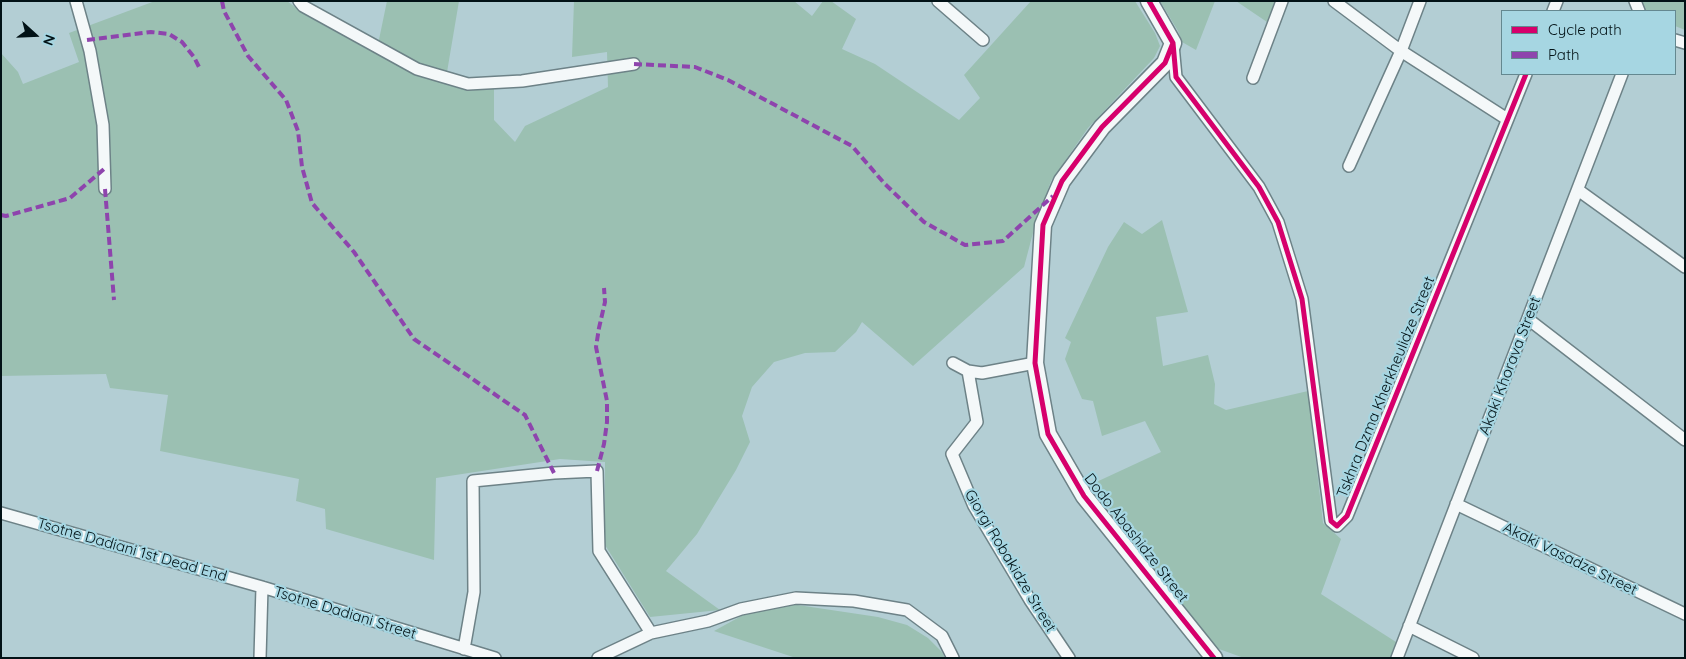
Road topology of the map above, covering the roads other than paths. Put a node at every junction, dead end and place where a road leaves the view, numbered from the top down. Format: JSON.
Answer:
{"nodes":[{"id":1,"x":76,"y":1,"type":"edge"},
{"id":2,"x":299,"y":1,"type":"edge"},
{"id":3,"x":938,"y":1,"type":"edge"},
{"id":4,"x":1149,"y":1,"type":"edge"},
{"id":5,"x":1282,"y":1,"type":"edge"},
{"id":6,"x":1334,"y":1,"type":"edge"},
{"id":7,"x":1420,"y":1,"type":"edge"},
{"id":8,"x":983,"y":40,"type":"dead end"},
{"id":9,"x":1173,"y":43,"type":"junction"},
{"id":10,"x":1401,"y":51,"type":"junction"},
{"id":11,"x":634,"y":64,"type":"dead end"},
{"id":12,"x":1526,"y":75,"type":"edge"},
{"id":13,"x":1622,"y":75,"type":"edge"},
{"id":14,"x":1253,"y":78,"type":"dead end"},
{"id":15,"x":1507,"y":119,"type":"junction"},
{"id":16,"x":1349,"y":166,"type":"dead end"},
{"id":17,"x":105,"y":189,"type":"dead end"},
{"id":18,"x":1578,"y":190,"type":"junction"},
{"id":19,"x":1685,"y":266,"type":"edge"},
{"id":20,"x":1528,"y":319,"type":"junction"},
{"id":21,"x":953,"y":363,"type":"dead end"},
{"id":22,"x":1034,"y":363,"type":"junction"},
{"id":23,"x":968,"y":371,"type":"junction"},
{"id":24,"x":1685,"y":440,"type":"edge"},
{"id":25,"x":1456,"y":504,"type":"junction"},
{"id":26,"x":1,"y":513,"type":"edge"},
{"id":27,"x":262,"y":587,"type":"junction"},
{"id":28,"x":1685,"y":614,"type":"edge"},
{"id":29,"x":1409,"y":626,"type":"junction"},
{"id":30,"x":651,"y":633,"type":"junction"},
{"id":31,"x":464,"y":649,"type":"junction"},
{"id":32,"x":260,"y":658,"type":"edge"},
{"id":33,"x":496,"y":658,"type":"edge"},
{"id":34,"x":598,"y":658,"type":"edge"},
{"id":35,"x":953,"y":658,"type":"edge"},
{"id":36,"x":1069,"y":658,"type":"edge"},
{"id":37,"x":1214,"y":658,"type":"edge"},
{"id":38,"x":1397,"y":658,"type":"edge"},
{"id":39,"x":1473,"y":658,"type":"edge"}],
"edges":[{"from":1,"to":17,"type":"street"},
{"from":2,"to":11,"type":"street"},
{"from":3,"to":8,"type":"street"},
{"from":4,"to":9,"type":"street"},
{"from":5,"to":14,"type":"street"},
{"from":6,"to":10,"type":"street"},
{"from":7,"to":10,"type":"street"},
{"from":9,"to":15,"type":"street","name":"Tskhra Dzma Kherkheulidze Street"},
{"from":9,"to":22,"type":"street","name":"Dodo Abashidze Street"},
{"from":10,"to":15,"type":"street"},
{"from":10,"to":16,"type":"street"},
{"from":12,"to":15,"type":"street","name":"Tskhra Dzma Kherkheulidze Street"},
{"from":13,"to":18,"type":"street","name":"Akaki Khorava Street"},
{"from":18,"to":19,"type":"street"},
{"from":18,"to":20,"type":"street","name":"Akaki Khorava Street"},
{"from":20,"to":24,"type":"street"},
{"from":20,"to":25,"type":"street","name":"Akaki Khorava Street"},
{"from":21,"to":23,"type":"street"},
{"from":22,"to":23,"type":"street"},
{"from":22,"to":37,"type":"street","name":"Dodo Abashidze Street"},
{"from":23,"to":36,"type":"street","name":"Giorgi Robakidze Street"},
{"from":25,"to":28,"type":"street","name":"Akaki Vasadze Street"},
{"from":25,"to":29,"type":"street","name":"Akaki Khorava Street"},
{"from":26,"to":27,"type":"street","name":"Tsotne Dadiani 1st Dead End"},
{"from":27,"to":31,"type":"street","name":"Tsotne Dadiani Street"},
{"from":27,"to":32,"type":"street","name":"Tsotne Dadiani Street"},
{"from":29,"to":38,"type":"street","name":"Akaki Khorava Street"},
{"from":29,"to":39,"type":"street"},
{"from":30,"to":31,"type":"street"},
{"from":30,"to":34,"type":"street"},
{"from":30,"to":35,"type":"street"},
{"from":31,"to":33,"type":"street","name":"Tsotne Dadiani Street"}]}
